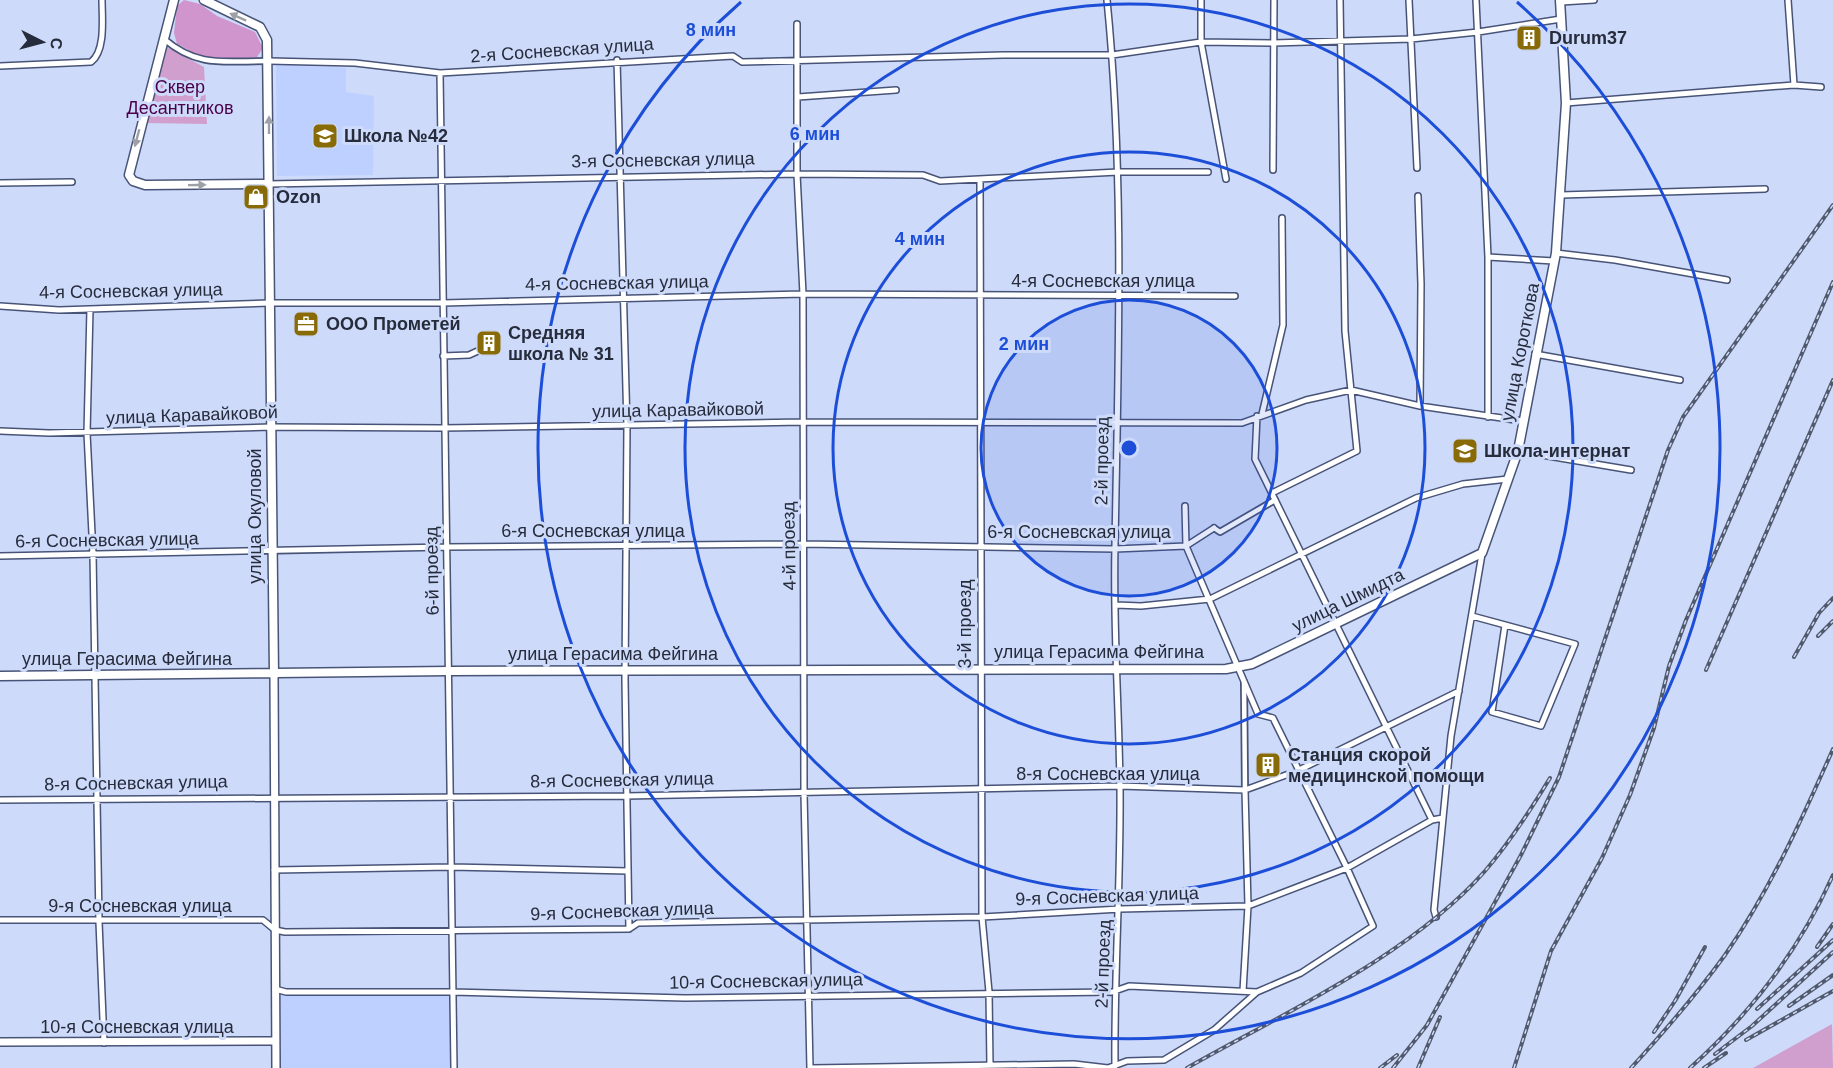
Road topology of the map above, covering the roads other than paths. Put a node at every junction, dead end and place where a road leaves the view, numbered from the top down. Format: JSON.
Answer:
{"nodes":[{"id":1,"x":102,"y":0,"type":"edge"},
{"id":2,"x":174,"y":0,"type":"edge"},
{"id":3,"x":204,"y":0,"type":"edge"},
{"id":4,"x":1107,"y":0,"type":"edge"},
{"id":5,"x":1201,"y":0,"type":"edge"},
{"id":6,"x":1274,"y":0,"type":"edge"},
{"id":7,"x":1340,"y":0,"type":"edge"},
{"id":8,"x":1408,"y":0,"type":"edge"},
{"id":9,"x":1476,"y":0,"type":"edge"},
{"id":10,"x":1594,"y":0,"type":"edge"},
{"id":11,"x":1788,"y":0,"type":"edge"},
{"id":12,"x":1560,"y":1,"type":"edge"},
{"id":13,"x":1561,"y":19,"type":"junction"},
{"id":14,"x":797,"y":24,"type":"dead end"},
{"id":15,"x":1478,"y":32,"type":"junction"},
{"id":16,"x":163,"y":38,"type":"junction"},
{"id":17,"x":1411,"y":39,"type":"junction"},
{"id":18,"x":1201,"y":42,"type":"junction"},
{"id":19,"x":1340,"y":42,"type":"junction"},
{"id":20,"x":1273,"y":43,"type":"junction"},
{"id":21,"x":1112,"y":55,"type":"junction"},
{"id":22,"x":617,"y":60,"type":"junction"},
{"id":23,"x":269,"y":61,"type":"junction"},
{"id":24,"x":798,"y":61,"type":"junction"},
{"id":25,"x":0,"y":66,"type":"edge"},
{"id":26,"x":441,"y":73,"type":"junction"},
{"id":27,"x":1794,"y":85,"type":"junction"},
{"id":28,"x":1821,"y":87,"type":"dead end"},
{"id":29,"x":896,"y":90,"type":"dead end"},
{"id":30,"x":798,"y":97,"type":"junction"},
{"id":31,"x":1566,"y":104,"type":"junction"},
{"id":32,"x":1417,"y":168,"type":"dead end"},
{"id":33,"x":1274,"y":170,"type":"dead end"},
{"id":34,"x":1118,"y":172,"type":"junction"},
{"id":35,"x":1208,"y":172,"type":"dead end"},
{"id":36,"x":797,"y":174,"type":"junction"},
{"id":37,"x":620,"y":177,"type":"junction"},
{"id":38,"x":1226,"y":179,"type":"dead end"},
{"id":39,"x":980,"y":180,"type":"junction"},
{"id":40,"x":440,"y":181,"type":"junction"},
{"id":41,"x":72,"y":182,"type":"dead end"},
{"id":42,"x":0,"y":183,"type":"edge"},
{"id":43,"x":268,"y":184,"type":"junction"},
{"id":44,"x":1765,"y":189,"type":"dead end"},
{"id":45,"x":1561,"y":195,"type":"junction"},
{"id":46,"x":1418,"y":196,"type":"dead end"},
{"id":47,"x":1282,"y":218,"type":"dead end"},
{"id":48,"x":1488,"y":257,"type":"junction"},
{"id":49,"x":1555,"y":257,"type":"junction"},
{"id":50,"x":1727,"y":280,"type":"dead end"},
{"id":51,"x":803,"y":294,"type":"junction"},
{"id":52,"x":1119,"y":294,"type":"junction"},
{"id":53,"x":978,"y":296,"type":"junction"},
{"id":54,"x":1235,"y":296,"type":"dead end"},
{"id":55,"x":624,"y":298,"type":"junction"},
{"id":56,"x":270,"y":303,"type":"junction"},
{"id":57,"x":443,"y":303,"type":"junction"},
{"id":58,"x":0,"y":306,"type":"edge"},
{"id":59,"x":90,"y":309,"type":"junction"},
{"id":60,"x":480,"y":350,"type":"dead end"},
{"id":61,"x":1535,"y":354,"type":"junction"},
{"id":62,"x":443,"y":356,"type":"junction"},
{"id":63,"x":1680,"y":380,"type":"dead end"},
{"id":64,"x":1351,"y":390,"type":"junction"},
{"id":65,"x":1420,"y":406,"type":"junction"},
{"id":66,"x":1259,"y":415,"type":"junction"},
{"id":67,"x":1488,"y":417,"type":"junction"},
{"id":68,"x":1118,"y":421,"type":"junction"},
{"id":69,"x":1522,"y":421,"type":"junction"},
{"id":70,"x":802,"y":422,"type":"junction"},
{"id":71,"x":982,"y":423,"type":"junction"},
{"id":72,"x":627,"y":426,"type":"junction"},
{"id":73,"x":271,"y":427,"type":"junction"},
{"id":74,"x":443,"y":428,"type":"junction"},
{"id":75,"x":0,"y":431,"type":"edge"},
{"id":76,"x":87,"y":433,"type":"junction"},
{"id":77,"x":1518,"y":451,"type":"junction"},
{"id":78,"x":1631,"y":470,"type":"dead end"},
{"id":79,"x":1508,"y":479,"type":"junction"},
{"id":80,"x":1272,"y":493,"type":"junction"},
{"id":81,"x":1275,"y":500,"type":"junction"},
{"id":82,"x":1185,"y":506,"type":"dead end"},
{"id":83,"x":1214,"y":528,"type":"joint"},
{"id":84,"x":804,"y":544,"type":"junction"},
{"id":85,"x":626,"y":546,"type":"junction"},
{"id":86,"x":1186,"y":546,"type":"junction"},
{"id":87,"x":446,"y":547,"type":"junction"},
{"id":88,"x":979,"y":547,"type":"junction"},
{"id":89,"x":1115,"y":549,"type":"junction"},
{"id":90,"x":271,"y":552,"type":"junction"},
{"id":91,"x":1482,"y":553,"type":"junction"},
{"id":92,"x":93,"y":554,"type":"junction"},
{"id":93,"x":1303,"y":554,"type":"junction"},
{"id":94,"x":0,"y":556,"type":"edge"},
{"id":95,"x":1210,"y":599,"type":"junction"},
{"id":96,"x":1116,"y":605,"type":"junction"},
{"id":97,"x":1472,"y":616,"type":"junction"},
{"id":98,"x":1338,"y":624,"type":"junction"},
{"id":99,"x":1505,"y":625,"type":"junction"},
{"id":100,"x":1240,"y":667,"type":"junction"},
{"id":101,"x":1116,"y":668,"type":"junction"},
{"id":102,"x":980,"y":669,"type":"junction"},
{"id":103,"x":1226,"y":669,"type":"joint"},
{"id":104,"x":625,"y":670,"type":"junction"},
{"id":105,"x":805,"y":670,"type":"junction"},
{"id":106,"x":449,"y":671,"type":"junction"},
{"id":107,"x":274,"y":675,"type":"junction"},
{"id":108,"x":0,"y":676,"type":"edge"},
{"id":109,"x":95,"y":676,"type":"junction"},
{"id":110,"x":1244,"y":677,"type":"junction"},
{"id":111,"x":1459,"y":690,"type":"junction"},
{"id":112,"x":1386,"y":726,"type":"junction"},
{"id":113,"x":1297,"y":771,"type":"junction"},
{"id":114,"x":1120,"y":786,"type":"junction"},
{"id":115,"x":981,"y":790,"type":"junction"},
{"id":116,"x":1245,"y":790,"type":"junction"},
{"id":117,"x":804,"y":792,"type":"junction"},
{"id":118,"x":275,"y":796,"type":"junction"},
{"id":119,"x":626,"y":796,"type":"junction"},
{"id":120,"x":451,"y":797,"type":"junction"},
{"id":121,"x":97,"y":798,"type":"junction"},
{"id":122,"x":0,"y":800,"type":"edge"},
{"id":123,"x":1443,"y":818,"type":"junction"},
{"id":124,"x":1432,"y":820,"type":"junction"},
{"id":125,"x":451,"y":867,"type":"junction"},
{"id":126,"x":1347,"y":868,"type":"junction"},
{"id":127,"x":274,"y":870,"type":"junction"},
{"id":128,"x":628,"y":871,"type":"junction"},
{"id":129,"x":1248,"y":906,"type":"junction"},
{"id":130,"x":1120,"y":909,"type":"junction"},
{"id":131,"x":982,"y":917,"type":"junction"},
{"id":132,"x":1436,"y":917,"type":"dead end"},
{"id":133,"x":0,"y":920,"type":"edge"},
{"id":134,"x":808,"y":920,"type":"junction"},
{"id":135,"x":99,"y":922,"type":"junction"},
{"id":136,"x":629,"y":928,"type":"junction"},
{"id":137,"x":274,"y":930,"type":"junction"},
{"id":138,"x":451,"y":931,"type":"junction"},
{"id":139,"x":274,"y":989,"type":"junction"},
{"id":140,"x":1118,"y":990,"type":"junction"},
{"id":141,"x":1243,"y":991,"type":"junction"},
{"id":142,"x":453,"y":992,"type":"junction"},
{"id":143,"x":988,"y":992,"type":"junction"},
{"id":144,"x":1257,"y":992,"type":"junction"},
{"id":145,"x":808,"y":996,"type":"junction"},
{"id":146,"x":275,"y":1041,"type":"junction"},
{"id":147,"x":0,"y":1042,"type":"edge"},
{"id":148,"x":104,"y":1043,"type":"junction"},
{"id":149,"x":1115,"y":1065,"type":"junction"},
{"id":150,"x":990,"y":1066,"type":"edge"},
{"id":151,"x":276,"y":1068,"type":"edge"},
{"id":152,"x":454,"y":1068,"type":"edge"},
{"id":153,"x":811,"y":1068,"type":"edge"}],
"edges":[{"from":1,"to":25,"type":"street"},
{"from":2,"to":16,"type":"main road"},
{"from":23,"to":3,"type":"main road","name":"улица Окуловой","one_way":true},
{"from":4,"to":21,"type":"street","name":"2-й проезд"},
{"from":5,"to":18,"type":"street"},
{"from":6,"to":20,"type":"street"},
{"from":7,"to":19,"type":"street"},
{"from":8,"to":17,"type":"street"},
{"from":9,"to":15,"type":"street"},
{"from":10,"to":12,"type":"street"},
{"from":11,"to":27,"type":"street"},
{"from":12,"to":13,"type":"main road","name":"улица Короткова"},
{"from":13,"to":15,"type":"street","name":"2-я Сосневская улица"},
{"from":13,"to":31,"type":"main road","name":"улица Короткова"},
{"from":14,"to":24,"type":"street","name":"4-й проезд"},
{"from":15,"to":17,"type":"street","name":"2-я Сосневская улица"},
{"from":15,"to":48,"type":"street"},
{"from":16,"to":23,"type":"street","name":"2-я Сосневская улица"},
{"from":16,"to":43,"type":"main road","name":"3-я Сосневская улица","one_way":true},
{"from":17,"to":19,"type":"street","name":"2-я Сосневская улица"},
{"from":17,"to":32,"type":"street"},
{"from":18,"to":20,"type":"street","name":"2-я Сосневская улица"},
{"from":18,"to":21,"type":"street","name":"2-я Сосневская улица"},
{"from":18,"to":38,"type":"street"},
{"from":19,"to":20,"type":"street","name":"2-я Сосневская улица"},
{"from":19,"to":64,"type":"street"},
{"from":20,"to":33,"type":"street"},
{"from":21,"to":24,"type":"street","name":"2-я Сосневская улица"},
{"from":21,"to":34,"type":"street","name":"2-й проезд"},
{"from":22,"to":24,"type":"street","name":"2-я Сосневская улица"},
{"from":22,"to":26,"type":"street","name":"2-я Сосневская улица"},
{"from":22,"to":37,"type":"street"},
{"from":23,"to":26,"type":"street","name":"2-я Сосневская улица"},
{"from":43,"to":23,"type":"main road","name":"улица Окуловой","one_way":true},
{"from":24,"to":30,"type":"street","name":"4-й проезд"},
{"from":26,"to":40,"type":"street","name":"6-й проезд"},
{"from":27,"to":28,"type":"street"},
{"from":27,"to":31,"type":"street"},
{"from":29,"to":30,"type":"street"},
{"from":30,"to":36,"type":"street","name":"4-й проезд"},
{"from":31,"to":45,"type":"main road","name":"улица Короткова"},
{"from":34,"to":35,"type":"street","name":"3-я Сосневская улица"},
{"from":34,"to":39,"type":"street","name":"3-я Сосневская улица"},
{"from":34,"to":52,"type":"street","name":"2-й проезд"},
{"from":36,"to":37,"type":"street","name":"3-я Сосневская улица"},
{"from":36,"to":39,"type":"street","name":"3-я Сосневская улица"},
{"from":36,"to":51,"type":"street","name":"4-й проезд"},
{"from":37,"to":40,"type":"street","name":"3-я Сосневская улица"},
{"from":37,"to":55,"type":"street"},
{"from":39,"to":53,"type":"street","name":"3-й проезд"},
{"from":40,"to":43,"type":"street","name":"3-я Сосневская улица"},
{"from":40,"to":57,"type":"street","name":"6-й проезд"},
{"from":41,"to":42,"type":"street"},
{"from":43,"to":56,"type":"main road","name":"улица Окуловой"},
{"from":44,"to":45,"type":"street"},
{"from":45,"to":49,"type":"main road","name":"улица Короткова"},
{"from":46,"to":65,"type":"street"},
{"from":47,"to":66,"type":"street"},
{"from":48,"to":49,"type":"street"},
{"from":48,"to":67,"type":"street"},
{"from":49,"to":50,"type":"street"},
{"from":49,"to":61,"type":"main road","name":"улица Короткова"},
{"from":51,"to":53,"type":"street","name":"4-я Сосневская улица"},
{"from":51,"to":55,"type":"street","name":"4-я Сосневская улица"},
{"from":51,"to":70,"type":"street","name":"4-й проезд"},
{"from":52,"to":53,"type":"street","name":"4-я Сосневская улица"},
{"from":52,"to":54,"type":"street","name":"4-я Сосневская улица"},
{"from":52,"to":68,"type":"street","name":"2-й проезд"},
{"from":53,"to":71,"type":"street","name":"3-й проезд"},
{"from":55,"to":57,"type":"street","name":"4-я Сосневская улица"},
{"from":55,"to":72,"type":"street"},
{"from":56,"to":57,"type":"street","name":"4-я Сосневская улица"},
{"from":56,"to":59,"type":"street","name":"4-я Сосневская улица"},
{"from":56,"to":73,"type":"main road","name":"улица Окуловой"},
{"from":57,"to":62,"type":"street","name":"6-й проезд"},
{"from":58,"to":59,"type":"street","name":"4-я Сосневская улица"},
{"from":59,"to":76,"type":"street"},
{"from":60,"to":62,"type":"street"},
{"from":61,"to":63,"type":"street"},
{"from":61,"to":69,"type":"main road","name":"улица Короткова"},
{"from":62,"to":74,"type":"street","name":"6-й проезд"},
{"from":64,"to":65,"type":"street"},
{"from":64,"to":66,"type":"street","name":"улица Каравайковой"},
{"from":64,"to":80,"type":"street"},
{"from":65,"to":67,"type":"street"},
{"from":66,"to":68,"type":"street","name":"улица Каравайковой"},
{"from":66,"to":80,"type":"street"},
{"from":67,"to":69,"type":"street"},
{"from":68,"to":71,"type":"street","name":"улица Каравайковой"},
{"from":68,"to":89,"type":"street","name":"2-й проезд"},
{"from":69,"to":77,"type":"main road","name":"улица Короткова"},
{"from":70,"to":71,"type":"street","name":"улица Каравайковой"},
{"from":70,"to":72,"type":"street","name":"улица Каравайковой"},
{"from":70,"to":84,"type":"street","name":"4-й проезд"},
{"from":71,"to":88,"type":"street","name":"3-й проезд"},
{"from":72,"to":74,"type":"street","name":"улица Каравайковой"},
{"from":72,"to":85,"type":"street"},
{"from":73,"to":74,"type":"street","name":"улица Каравайковой"},
{"from":73,"to":76,"type":"street","name":"улица Каравайковой"},
{"from":73,"to":90,"type":"main road","name":"улица Окуловой"},
{"from":74,"to":87,"type":"street","name":"6-й проезд"},
{"from":75,"to":76,"type":"street","name":"улица Каравайковой"},
{"from":76,"to":92,"type":"street"},
{"from":77,"to":78,"type":"street"},
{"from":77,"to":79,"type":"main road","name":"улица Короткова"},
{"from":79,"to":91,"type":"main road","name":"улица Короткова"},
{"from":79,"to":93,"type":"street"},
{"from":80,"to":81,"type":"street"},
{"from":81,"to":83,"type":"street"},
{"from":81,"to":93,"type":"street"},
{"from":82,"to":86,"type":"street"},
{"from":83,"to":86,"type":"street"},
{"from":84,"to":85,"type":"street","name":"6-я Сосневская улица"},
{"from":84,"to":88,"type":"street","name":"6-я Сосневская улица"},
{"from":84,"to":105,"type":"street","name":"4-й проезд"},
{"from":85,"to":87,"type":"street","name":"6-я Сосневская улица"},
{"from":85,"to":104,"type":"street"},
{"from":86,"to":89,"type":"street","name":"6-я Сосневская улица"},
{"from":86,"to":95,"type":"street"},
{"from":87,"to":90,"type":"street","name":"6-я Сосневская улица"},
{"from":87,"to":106,"type":"street","name":"6-й проезд"},
{"from":88,"to":89,"type":"street","name":"6-я Сосневская улица"},
{"from":88,"to":102,"type":"street","name":"3-й проезд"},
{"from":89,"to":96,"type":"street","name":"2-й проезд"},
{"from":90,"to":92,"type":"street","name":"6-я Сосневская улица"},
{"from":90,"to":107,"type":"main road","name":"улица Окуловой"},
{"from":91,"to":97,"type":"street","name":"улица Короткова"},
{"from":91,"to":98,"type":"main road","name":"улица Шмидта"},
{"from":92,"to":94,"type":"street","name":"6-я Сосневская улица"},
{"from":92,"to":109,"type":"street"},
{"from":93,"to":95,"type":"street"},
{"from":93,"to":98,"type":"street"},
{"from":95,"to":96,"type":"street"},
{"from":95,"to":100,"type":"street"},
{"from":96,"to":101,"type":"street","name":"2-й проезд"},
{"from":97,"to":99,"type":"street"},
{"from":97,"to":111,"type":"street","name":"улица Короткова"},
{"from":98,"to":100,"type":"main road","name":"улица Шмидта"},
{"from":98,"to":112,"type":"street"},
{"from":99,"to":99,"type":"street"},
{"from":100,"to":103,"type":"main road","name":"улица Шмидта"},
{"from":100,"to":110,"type":"street"},
{"from":101,"to":102,"type":"main road","name":"улица Герасима Фейгина"},
{"from":101,"to":103,"type":"main road","name":"улица Герасима Фейгина"},
{"from":101,"to":114,"type":"street","name":"2-й проезд"},
{"from":102,"to":105,"type":"main road","name":"улица Герасима Фейгина"},
{"from":102,"to":115,"type":"street","name":"3-й проезд"},
{"from":104,"to":105,"type":"main road","name":"улица Герасима Фейгина"},
{"from":104,"to":106,"type":"main road","name":"улица Герасима Фейгина"},
{"from":104,"to":119,"type":"street"},
{"from":105,"to":117,"type":"street","name":"4-й проезд"},
{"from":106,"to":107,"type":"main road","name":"улица Герасима Фейгина"},
{"from":106,"to":120,"type":"street","name":"6-й проезд"},
{"from":107,"to":109,"type":"main road","name":"улица Герасима Фейгина"},
{"from":107,"to":118,"type":"street","name":"улица Окуловой"},
{"from":108,"to":109,"type":"main road","name":"улица Герасима Фейгина"},
{"from":109,"to":121,"type":"street"},
{"from":110,"to":113,"type":"street"},
{"from":110,"to":116,"type":"street"},
{"from":111,"to":112,"type":"street"},
{"from":111,"to":123,"type":"street","name":"улица Короткова"},
{"from":112,"to":113,"type":"street"},
{"from":112,"to":124,"type":"street"},
{"from":113,"to":116,"type":"street"},
{"from":113,"to":126,"type":"street"},
{"from":114,"to":115,"type":"street","name":"8-я Сосневская улица"},
{"from":114,"to":116,"type":"street","name":"8-я Сосневская улица"},
{"from":114,"to":130,"type":"street","name":"2-й проезд"},
{"from":115,"to":117,"type":"street","name":"8-я Сосневская улица"},
{"from":115,"to":131,"type":"street","name":"3-й проезд"},
{"from":116,"to":129,"type":"street"},
{"from":117,"to":119,"type":"street","name":"8-я Сосневская улица"},
{"from":117,"to":134,"type":"street","name":"4-й проезд"},
{"from":118,"to":120,"type":"street","name":"8-я Сосневская улица"},
{"from":118,"to":121,"type":"street","name":"8-я Сосневская улица"},
{"from":118,"to":127,"type":"street","name":"улица Окуловой"},
{"from":119,"to":120,"type":"street","name":"8-я Сосневская улица"},
{"from":119,"to":128,"type":"street"},
{"from":120,"to":125,"type":"street","name":"6-й проезд"},
{"from":121,"to":122,"type":"street","name":"8-я Сосневская улица"},
{"from":121,"to":135,"type":"street"},
{"from":123,"to":124,"type":"street","name":"9-я Сосневская улица"},
{"from":123,"to":132,"type":"street","name":"улица Короткова"},
{"from":124,"to":126,"type":"street","name":"9-я Сосневская улица"},
{"from":125,"to":127,"type":"street"},
{"from":125,"to":128,"type":"street"},
{"from":125,"to":138,"type":"street","name":"6-й проезд"},
{"from":126,"to":129,"type":"street","name":"9-я Сосневская улица"},
{"from":126,"to":144,"type":"street"},
{"from":127,"to":137,"type":"street","name":"улица Окуловой"},
{"from":128,"to":136,"type":"street"},
{"from":129,"to":130,"type":"street","name":"9-я Сосневская улица"},
{"from":129,"to":141,"type":"street"},
{"from":130,"to":131,"type":"street","name":"9-я Сосневская улица"},
{"from":130,"to":140,"type":"street","name":"2-й проезд"},
{"from":131,"to":134,"type":"street","name":"9-я Сосневская улица"},
{"from":131,"to":143,"type":"street","name":"3-й проезд"},
{"from":133,"to":135,"type":"street","name":"9-я Сосневская улица"},
{"from":134,"to":136,"type":"street","name":"9-я Сосневская улица"},
{"from":134,"to":145,"type":"street","name":"4-й проезд"},
{"from":135,"to":137,"type":"street","name":"9-я Сосневская улица"},
{"from":135,"to":148,"type":"street"},
{"from":136,"to":138,"type":"street","name":"9-я Сосневская улица"},
{"from":137,"to":138,"type":"street","name":"9-я Сосневская улица"},
{"from":137,"to":139,"type":"street","name":"улица Окуловой"},
{"from":138,"to":142,"type":"street","name":"6-й проезд"},
{"from":139,"to":142,"type":"street","name":"10-я Сосневская улица"},
{"from":139,"to":146,"type":"street","name":"улица Окуловой"},
{"from":140,"to":141,"type":"street","name":"10-я Сосневская улица"},
{"from":140,"to":143,"type":"street","name":"10-я Сосневская улица"},
{"from":140,"to":149,"type":"street","name":"2-й проезд"},
{"from":141,"to":144,"type":"street","name":"10-я Сосневская улица"},
{"from":142,"to":145,"type":"street","name":"10-я Сосневская улица"},
{"from":142,"to":152,"type":"street","name":"6-й проезд"},
{"from":143,"to":145,"type":"street","name":"10-я Сосневская улица"},
{"from":143,"to":150,"type":"street","name":"3-й проезд"},
{"from":144,"to":149,"type":"street"},
{"from":145,"to":153,"type":"street","name":"4-й проезд"},
{"from":146,"to":148,"type":"street","name":"10-я Сосневская улица"},
{"from":146,"to":151,"type":"street","name":"улица Окуловой"},
{"from":147,"to":148,"type":"street","name":"10-я Сосневская улица"},
{"from":149,"to":150,"type":"street"},
{"from":150,"to":153,"type":"street"}]}
